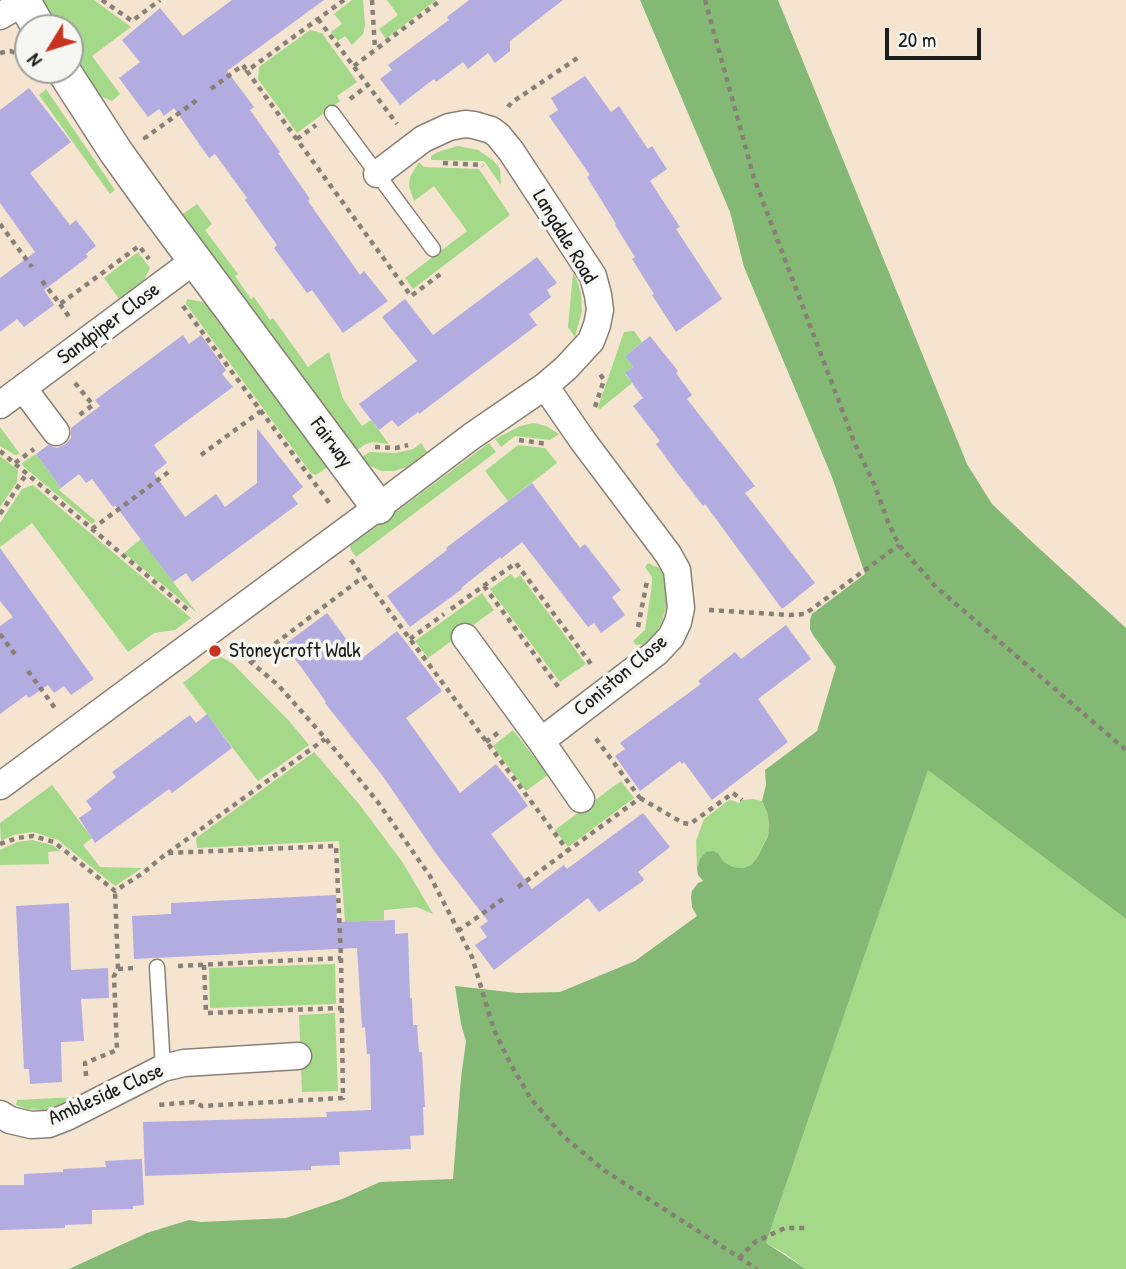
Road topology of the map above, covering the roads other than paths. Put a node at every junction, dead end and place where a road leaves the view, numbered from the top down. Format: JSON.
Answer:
{"nodes":[{"id":1,"x":72,"y":84,"type":"edge"},
{"id":2,"x":332,"y":113,"type":"dead end"},
{"id":3,"x":377,"y":174,"type":"junction"},
{"id":4,"x":433,"y":249,"type":"dead end"},
{"id":5,"x":195,"y":260,"type":"junction"},
{"id":6,"x":545,"y":386,"type":"junction"},
{"id":7,"x":23,"y":388,"type":"junction"},
{"id":8,"x":0,"y":405,"type":"edge"},
{"id":9,"x":56,"y":432,"type":"dead end"},
{"id":10,"x":378,"y":507,"type":"junction"},
{"id":11,"x":465,"y":637,"type":"dead end"},
{"id":12,"x":541,"y":741,"type":"junction"},
{"id":13,"x":0,"y":786,"type":"edge"},
{"id":14,"x":582,"y":799,"type":"dead end"},
{"id":15,"x":158,"y":967,"type":"road end"},
{"id":16,"x":298,"y":1056,"type":"dead end"},
{"id":17,"x":163,"y":1068,"type":"junction"},
{"id":18,"x":0,"y":1114,"type":"edge"}],
"edges":[{"from":1,"to":5,"type":"street","name":"Fairway"},
{"from":2,"to":3,"type":"lane"},
{"from":3,"to":4,"type":"lane"},
{"from":3,"to":6,"type":"street","name":"Langdale Road"},
{"from":5,"to":7,"type":"street","name":"Sandpiper Close"},
{"from":5,"to":10,"type":"street","name":"Fairway"},
{"from":6,"to":10,"type":"street","name":"Langdale Road"},
{"from":6,"to":12,"type":"street","name":"Coniston Close"},
{"from":7,"to":8,"type":"street","name":"Sandpiper Close"},
{"from":7,"to":9,"type":"street"},
{"from":10,"to":13,"type":"street"},
{"from":11,"to":12,"type":"street"},
{"from":12,"to":14,"type":"street"},
{"from":15,"to":17,"type":"lane"},
{"from":16,"to":17,"type":"street","name":"Ambleside Close"},
{"from":17,"to":18,"type":"street","name":"Ambleside Close"}]}
